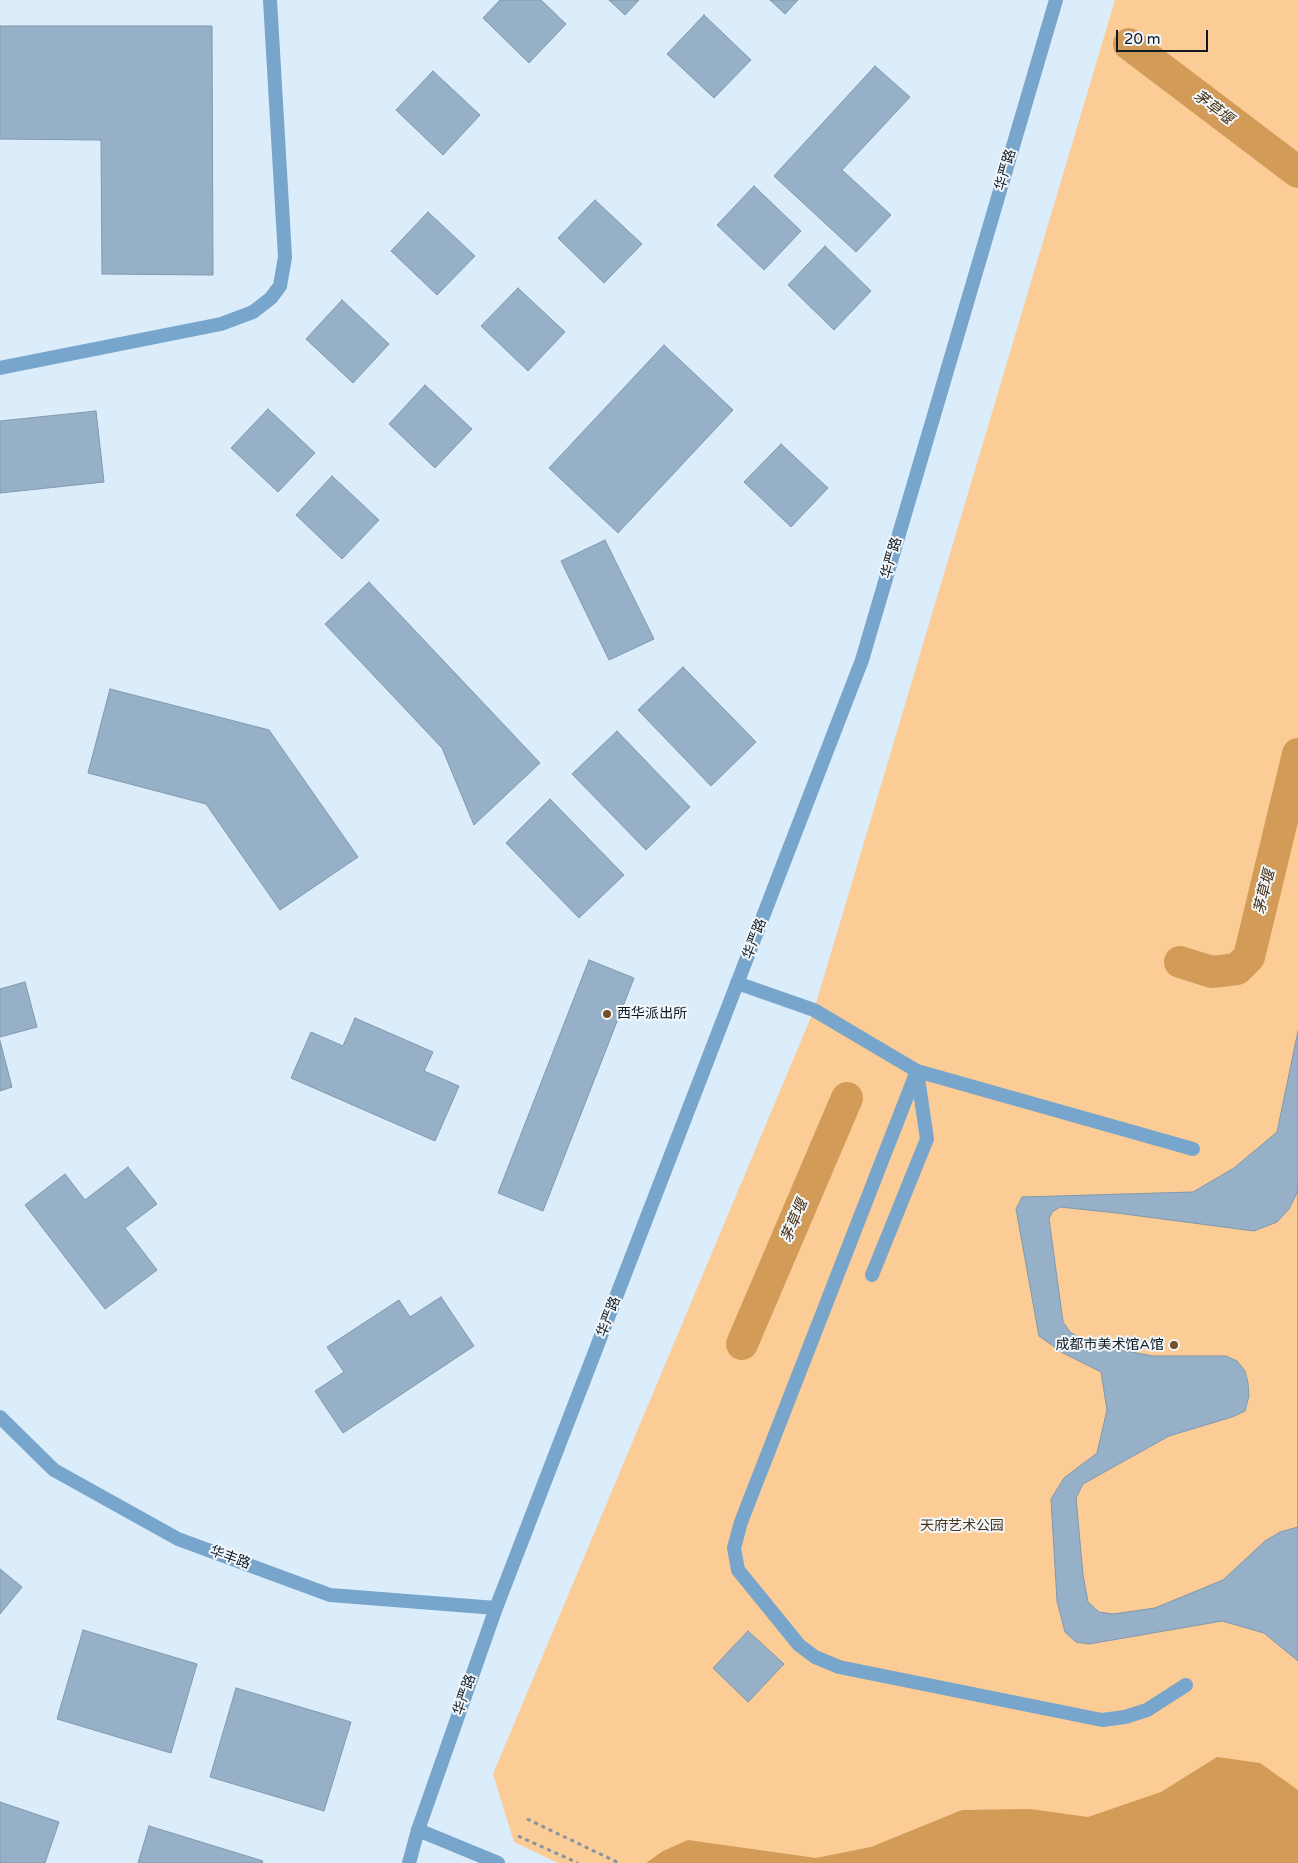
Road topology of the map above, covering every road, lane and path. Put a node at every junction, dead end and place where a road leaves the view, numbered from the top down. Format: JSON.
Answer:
{"nodes":[{"id":1,"x":270,"y":0,"type":"edge"},
{"id":2,"x":1056,"y":0,"type":"edge"},
{"id":3,"x":0,"y":368,"type":"edge"},
{"id":4,"x":737,"y":983,"type":"junction"},
{"id":5,"x":917,"y":1071,"type":"junction"},
{"id":6,"x":1193,"y":1149,"type":"dead end"},
{"id":7,"x":872,"y":1275,"type":"dead end"},
{"id":8,"x":0,"y":1417,"type":"edge"},
{"id":9,"x":496,"y":1608,"type":"junction"},
{"id":10,"x":1186,"y":1684,"type":"dead end"},
{"id":11,"x":527,"y":1819,"type":"dead end"},
{"id":12,"x":418,"y":1830,"type":"junction"},
{"id":13,"x":518,"y":1836,"type":"dead end"},
{"id":14,"x":409,"y":1863,"type":"edge"},
{"id":15,"x":498,"y":1863,"type":"edge"},
{"id":16,"x":578,"y":1863,"type":"edge"},
{"id":17,"x":619,"y":1863,"type":"edge"}],
"edges":[{"from":1,"to":3,"type":"street"},
{"from":2,"to":4,"type":"street","name":"华严路"},
{"from":4,"to":5,"type":"street"},
{"from":4,"to":9,"type":"street","name":"华严路"},
{"from":5,"to":6,"type":"street"},
{"from":5,"to":7,"type":"street"},
{"from":5,"to":10,"type":"street"},
{"from":8,"to":9,"type":"street","name":"华丰路"},
{"from":9,"to":12,"type":"street","name":"华严路"},
{"from":11,"to":17,"type":"path"},
{"from":12,"to":14,"type":"street","name":"华严路"},
{"from":12,"to":15,"type":"street"},
{"from":13,"to":16,"type":"path"}]}
